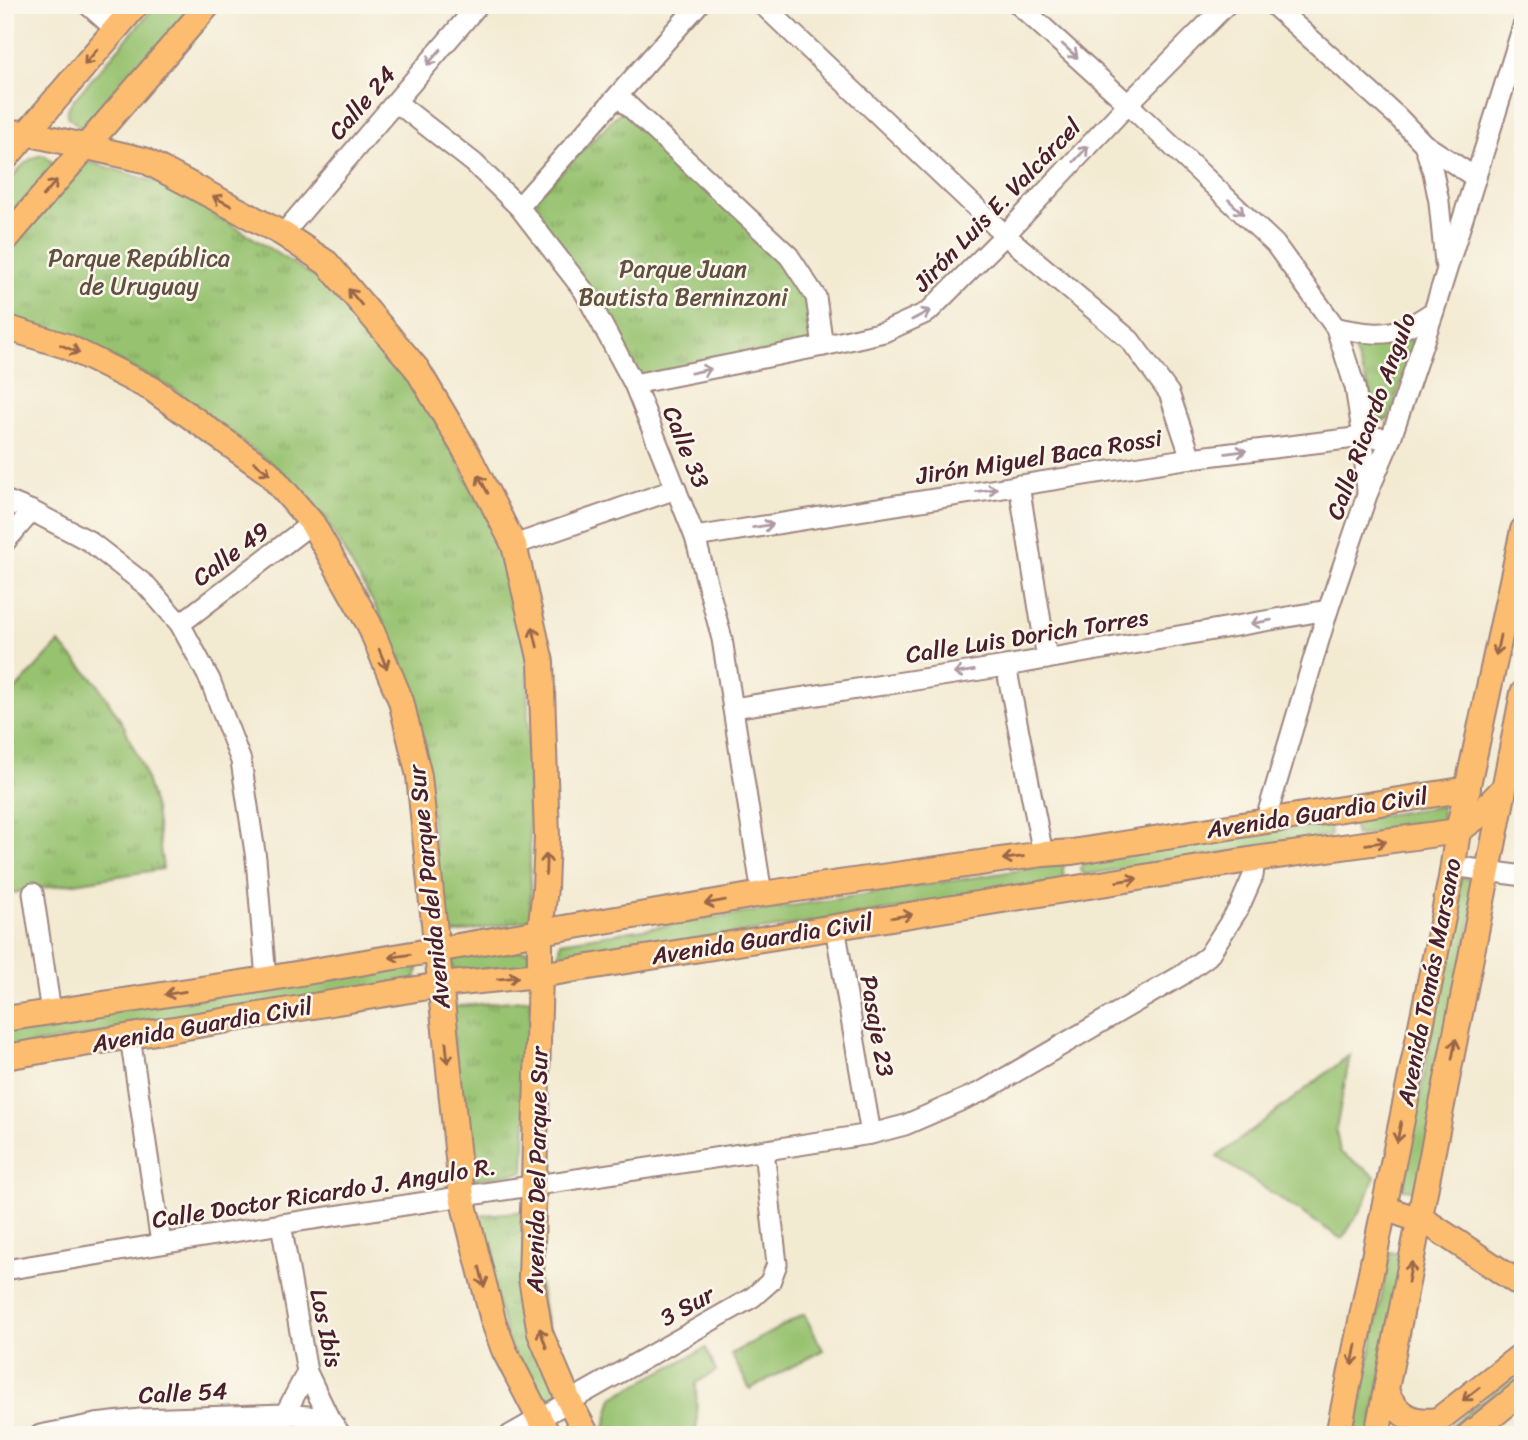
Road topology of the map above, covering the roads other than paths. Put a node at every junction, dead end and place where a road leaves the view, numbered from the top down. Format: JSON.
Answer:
{"nodes":[{"id":1,"x":88,"y":5,"type":"edge"},
{"id":2,"x":136,"y":5,"type":"edge"},
{"id":3,"x":208,"y":5,"type":"edge"},
{"id":4,"x":478,"y":5,"type":"edge"},
{"id":5,"x":698,"y":5,"type":"edge"},
{"id":6,"x":763,"y":5,"type":"edge"},
{"id":7,"x":1019,"y":5,"type":"edge"},
{"id":8,"x":1226,"y":5,"type":"edge"},
{"id":9,"x":1273,"y":5,"type":"edge"},
{"id":10,"x":1523,"y":26,"type":"edge"},
{"id":11,"x":115,"y":29,"type":"junction"},
{"id":12,"x":618,"y":96,"type":"junction"},
{"id":13,"x":396,"y":102,"type":"junction"},
{"id":14,"x":1128,"y":104,"type":"junction"},
{"id":15,"x":16,"y":132,"type":"edge"},
{"id":16,"x":1424,"y":144,"type":"junction"},
{"id":17,"x":87,"y":145,"type":"junction"},
{"id":18,"x":5,"y":159,"type":"edge"},
{"id":19,"x":1476,"y":178,"type":"junction"},
{"id":20,"x":519,"y":207,"type":"junction"},
{"id":21,"x":283,"y":233,"type":"junction"},
{"id":22,"x":1005,"y":235,"type":"junction"},
{"id":23,"x":5,"y":240,"type":"edge"},
{"id":24,"x":1446,"y":275,"type":"junction"},
{"id":25,"x":1434,"y":311,"type":"junction"},
{"id":26,"x":5,"y":327,"type":"edge"},
{"id":27,"x":1336,"y":328,"type":"junction"},
{"id":28,"x":823,"y":346,"type":"junction"},
{"id":29,"x":634,"y":384,"type":"junction"},
{"id":30,"x":1363,"y":437,"type":"junction"},
{"id":31,"x":1391,"y":438,"type":"junction"},
{"id":32,"x":1191,"y":458,"type":"junction"},
{"id":33,"x":1019,"y":485,"type":"junction"},
{"id":34,"x":676,"y":489,"type":"junction"},
{"id":35,"x":1367,"y":495,"type":"junction"},
{"id":36,"x":5,"y":500,"type":"edge"},
{"id":37,"x":32,"y":511,"type":"junction"},
{"id":38,"x":312,"y":523,"type":"junction"},
{"id":39,"x":1523,"y":530,"type":"edge"},
{"id":40,"x":695,"y":537,"type":"junction"},
{"id":41,"x":5,"y":542,"type":"edge"},
{"id":42,"x":514,"y":545,"type":"junction"},
{"id":43,"x":1328,"y":610,"type":"junction"},
{"id":44,"x":180,"y":624,"type":"junction"},
{"id":45,"x":1047,"y":659,"type":"junction"},
{"id":46,"x":1006,"y":666,"type":"junction"},
{"id":47,"x":1523,"y":693,"type":"edge"},
{"id":48,"x":733,"y":708,"type":"junction"},
{"id":49,"x":1468,"y":789,"type":"junction"},
{"id":50,"x":1503,"y":789,"type":"junction"},
{"id":51,"x":1315,"y":814,"type":"junction"},
{"id":52,"x":1265,"y":822,"type":"junction"},
{"id":53,"x":1458,"y":831,"type":"junction"},
{"id":54,"x":1328,"y":849,"type":"junction"},
{"id":55,"x":1072,"y":852,"type":"junction"},
{"id":56,"x":1044,"y":854,"type":"junction"},
{"id":57,"x":1255,"y":859,"type":"junction"},
{"id":58,"x":1453,"y":866,"type":"junction"},
{"id":59,"x":1489,"y":870,"type":"junction"},
{"id":60,"x":1523,"y":876,"type":"edge"},
{"id":61,"x":1080,"y":887,"type":"junction"},
{"id":62,"x":33,"y":893,"type":"dead end"},
{"id":63,"x":762,"y":894,"type":"junction"},
{"id":64,"x":835,"y":927,"type":"junction"},
{"id":65,"x":540,"y":932,"type":"junction"},
{"id":66,"x":437,"y":950,"type":"junction"},
{"id":67,"x":540,"y":975,"type":"junction"},
{"id":68,"x":266,"y":979,"type":"junction"},
{"id":69,"x":440,"y":985,"type":"junction"},
{"id":70,"x":51,"y":1012,"type":"junction"},
{"id":71,"x":5,"y":1019,"type":"edge"},
{"id":72,"x":130,"y":1037,"type":"junction"},
{"id":73,"x":5,"y":1057,"type":"edge"},
{"id":74,"x":871,"y":1134,"type":"junction"},
{"id":75,"x":764,"y":1151,"type":"junction"},
{"id":76,"x":534,"y":1186,"type":"junction"},
{"id":77,"x":462,"y":1197,"type":"junction"},
{"id":78,"x":1384,"y":1208,"type":"junction"},
{"id":79,"x":1421,"y":1220,"type":"junction"},
{"id":80,"x":281,"y":1224,"type":"junction"},
{"id":81,"x":162,"y":1243,"type":"junction"},
{"id":82,"x":5,"y":1270,"type":"edge"},
{"id":83,"x":1523,"y":1286,"type":"edge"},
{"id":84,"x":1523,"y":1354,"type":"edge"},
{"id":85,"x":307,"y":1372,"type":"junction"},
{"id":86,"x":1386,"y":1391,"type":"junction"},
{"id":87,"x":1523,"y":1391,"type":"edge"},
{"id":88,"x":569,"y":1401,"type":"junction"},
{"id":89,"x":285,"y":1414,"type":"junction"},
{"id":90,"x":329,"y":1418,"type":"junction"},
{"id":91,"x":543,"y":1427,"type":"edge"},
{"id":92,"x":1428,"y":1427,"type":"edge"},
{"id":93,"x":40,"y":1435,"type":"edge"},
{"id":94,"x":279,"y":1435,"type":"edge"},
{"id":95,"x":341,"y":1435,"type":"edge"},
{"id":96,"x":510,"y":1435,"type":"edge"},
{"id":97,"x":587,"y":1435,"type":"edge"},
{"id":98,"x":1338,"y":1435,"type":"edge"},
{"id":99,"x":1377,"y":1435,"type":"edge"},
{"id":100,"x":1469,"y":1435,"type":"edge"}],
"edges":[{"from":1,"to":11,"type":"street"},
{"from":2,"to":11,"type":"main road"},
{"from":3,"to":17,"type":"main road"},
{"from":4,"to":13,"type":"street","name":"Calle 24","one_way":true},
{"from":5,"to":12,"type":"street"},
{"from":6,"to":22,"type":"street"},
{"from":7,"to":14,"type":"street","one_way":true},
{"from":8,"to":14,"type":"street","name":"Jirón Luis E. Valcárcel"},
{"from":9,"to":16,"type":"street"},
{"from":10,"to":19,"type":"street","name":"Calle Ricardo Angulo"},
{"from":11,"to":15,"type":"main road","one_way":true},
{"from":12,"to":20,"type":"street"},
{"from":12,"to":28,"type":"street"},
{"from":13,"to":20,"type":"street","name":"Calle 33"},
{"from":13,"to":21,"type":"street","name":"Calle 24"},
{"from":22,"to":14,"type":"street","name":"Jirón Luis E. Valcárcel","one_way":true},
{"from":14,"to":27,"type":"street","one_way":true},
{"from":15,"to":17,"type":"main road"},
{"from":15,"to":18,"type":"main road"},
{"from":16,"to":19,"type":"street"},
{"from":16,"to":24,"type":"street"},
{"from":21,"to":17,"type":"main road","one_way":true},
{"from":23,"to":17,"type":"main road","one_way":true},
{"from":19,"to":24,"type":"street","name":"Calle Ricardo Angulo"},
{"from":20,"to":29,"type":"street","name":"Calle 33"},
{"from":42,"to":21,"type":"main road","one_way":true},
{"from":28,"to":22,"type":"street","name":"Jirón Luis E. Valcárcel","one_way":true},
{"from":22,"to":32,"type":"street"},
{"from":24,"to":25,"type":"street","name":"Calle Ricardo Angulo"},
{"from":25,"to":27,"type":"street"},
{"from":25,"to":31,"type":"street","name":"Calle Ricardo Angulo"},
{"from":26,"to":38,"type":"main road","name":"Avenida del Parque Sur","one_way":true},
{"from":27,"to":30,"type":"street"},
{"from":29,"to":28,"type":"street","name":"Jirón Luis E. Valcárcel","one_way":true},
{"from":29,"to":34,"type":"street","name":"Calle 33"},
{"from":30,"to":31,"type":"street","name":"Jirón Miguel Baca Rossi"},
{"from":32,"to":30,"type":"street","name":"Jirón Miguel Baca Rossi","one_way":true},
{"from":30,"to":35,"type":"street"},
{"from":31,"to":35,"type":"street","name":"Calle Ricardo Angulo"},
{"from":32,"to":33,"type":"street","name":"Jirón Miguel Baca Rossi"},
{"from":40,"to":33,"type":"street","name":"Jirón Miguel Baca Rossi","one_way":true},
{"from":33,"to":45,"type":"street"},
{"from":34,"to":40,"type":"street","name":"Calle 33"},
{"from":34,"to":42,"type":"street"},
{"from":35,"to":43,"type":"street","name":"Calle Ricardo Angulo"},
{"from":36,"to":37,"type":"street"},
{"from":37,"to":41,"type":"street"},
{"from":37,"to":44,"type":"street"},
{"from":38,"to":44,"type":"street","name":"Calle 49"},
{"from":38,"to":66,"type":"main road","name":"Avenida del Parque Sur","one_way":true},
{"from":39,"to":49,"type":"main road","name":"Avenida Tomás Marsano","one_way":true},
{"from":40,"to":48,"type":"street","name":"Calle 33"},
{"from":65,"to":42,"type":"main road","one_way":true},
{"from":43,"to":45,"type":"street","name":"Calle Luis Dorich Torres","one_way":true},
{"from":43,"to":52,"type":"street","name":"Calle Ricardo Angulo"},
{"from":44,"to":68,"type":"street"},
{"from":45,"to":46,"type":"street","name":"Calle Luis Dorich Torres"},
{"from":46,"to":48,"type":"street","name":"Calle Luis Dorich Torres","one_way":true},
{"from":46,"to":56,"type":"street"},
{"from":47,"to":50,"type":"main road","name":"Avenida Tomás Marsano"},
{"from":48,"to":63,"type":"street","name":"Calle 33"},
{"from":49,"to":51,"type":"main road","name":"Avenida Guardia Civil"},
{"from":49,"to":53,"type":"main road","name":"Avenida Tomás Marsano"},
{"from":50,"to":53,"type":"main road","name":"Avenida Guardia Civil"},
{"from":50,"to":59,"type":"main road","name":"Avenida Tomás Marsano"},
{"from":51,"to":52,"type":"main road","name":"Avenida Guardia Civil"},
{"from":51,"to":54,"type":"main road"},
{"from":52,"to":55,"type":"main road","name":"Avenida Guardia Civil"},
{"from":54,"to":53,"type":"main road","name":"Avenida Guardia Civil","one_way":true},
{"from":53,"to":58,"type":"main road","name":"Avenida Tomás Marsano"},
{"from":54,"to":57,"type":"main road","name":"Avenida Guardia Civil"},
{"from":55,"to":56,"type":"main road","name":"Avenida Guardia Civil"},
{"from":55,"to":61,"type":"main road"},
{"from":56,"to":63,"type":"main road","name":"Avenida Guardia Civil","one_way":true},
{"from":61,"to":57,"type":"main road","name":"Avenida Guardia Civil","one_way":true},
{"from":57,"to":74,"type":"street","name":"Calle Doctor Ricardo J. Angulo R."},
{"from":58,"to":59,"type":"street"},
{"from":58,"to":78,"type":"main road","name":"Avenida Tomás Marsano","one_way":true},
{"from":59,"to":60,"type":"street"},
{"from":79,"to":59,"type":"main road","name":"Avenida Tomás Marsano","one_way":true},
{"from":64,"to":61,"type":"main road","name":"Avenida Guardia Civil","one_way":true},
{"from":62,"to":70,"type":"street"},
{"from":63,"to":65,"type":"main road","name":"Avenida Guardia Civil","one_way":true},
{"from":64,"to":67,"type":"main road","name":"Avenida Guardia Civil"},
{"from":64,"to":74,"type":"street","name":"Pasaje 23"},
{"from":65,"to":66,"type":"main road","name":"Avenida Guardia Civil"},
{"from":65,"to":67,"type":"main road"},
{"from":66,"to":68,"type":"main road","name":"Avenida Guardia Civil","one_way":true},
{"from":66,"to":69,"type":"main road","name":"Avenida del Parque Sur"},
{"from":69,"to":67,"type":"main road","name":"Avenida Guardia Civil","one_way":true},
{"from":67,"to":76,"type":"main road","name":"Avenida Del Parque Sur"},
{"from":68,"to":70,"type":"main road","name":"Avenida Guardia Civil","one_way":true},
{"from":69,"to":72,"type":"main road","name":"Avenida Guardia Civil"},
{"from":69,"to":77,"type":"main road","name":"Avenida del Parque Sur","one_way":true},
{"from":70,"to":71,"type":"main road","name":"Avenida Guardia Civil"},
{"from":72,"to":73,"type":"main road","name":"Avenida Guardia Civil"},
{"from":72,"to":81,"type":"street"},
{"from":74,"to":75,"type":"street","name":"Calle Doctor Ricardo J. Angulo R."},
{"from":75,"to":76,"type":"street","name":"Calle Doctor Ricardo J. Angulo R."},
{"from":75,"to":88,"type":"street","name":"3 Sur"},
{"from":76,"to":77,"type":"street","name":"Calle Doctor Ricardo J. Angulo R."},
{"from":88,"to":76,"type":"main road","name":"Avenida Del Parque Sur","one_way":true},
{"from":77,"to":80,"type":"street","name":"Calle Doctor Ricardo J. Angulo R."},
{"from":77,"to":91,"type":"main road","name":"Avenida del Parque Sur","one_way":true},
{"from":78,"to":79,"type":"main road"},
{"from":78,"to":98,"type":"main road","name":"Avenida Tomás Marsano","one_way":true},
{"from":79,"to":83,"type":"main road"},
{"from":86,"to":79,"type":"main road","name":"Avenida Tomás Marsano","one_way":true},
{"from":80,"to":81,"type":"street","name":"Calle Doctor Ricardo J. Angulo R."},
{"from":80,"to":85,"type":"street","name":"Los Ibis"},
{"from":81,"to":82,"type":"street","name":"Calle Doctor Ricardo J. Angulo R."},
{"from":84,"to":92,"type":"main road","one_way":true},
{"from":85,"to":89,"type":"street"},
{"from":85,"to":90,"type":"street","name":"Los Ibis"},
{"from":86,"to":92,"type":"main road"},
{"from":86,"to":99,"type":"main road","name":"Avenida Tomás Marsano"},
{"from":87,"to":100,"type":"main road"},
{"from":88,"to":91,"type":"street","name":"3 Sur"},
{"from":88,"to":97,"type":"main road","name":"Avenida Del Parque Sur"},
{"from":89,"to":90,"type":"street","name":"Calle 54"},
{"from":89,"to":93,"type":"street","name":"Calle 54"},
{"from":89,"to":94,"type":"street"},
{"from":90,"to":95,"type":"street","name":"Los Ibis"},
{"from":91,"to":96,"type":"street","name":"3 Sur"}]}
